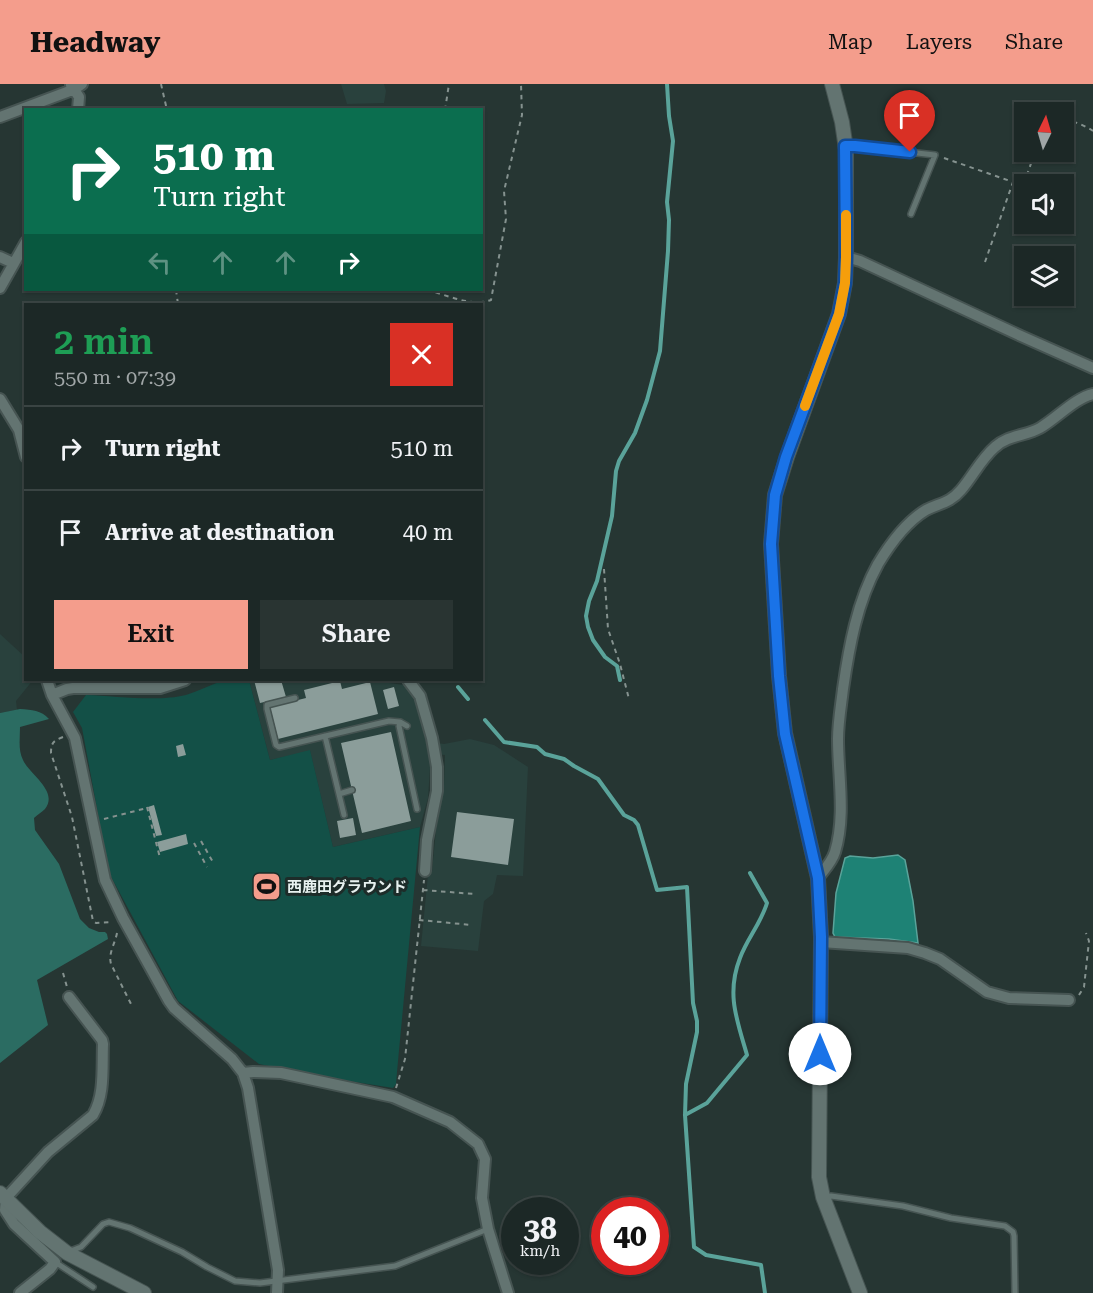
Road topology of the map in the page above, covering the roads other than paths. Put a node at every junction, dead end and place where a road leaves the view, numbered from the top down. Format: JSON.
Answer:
{"nodes":[{"id":1,"x":832,"y":84,"type":"edge"},
{"id":2,"x":76,"y":86,"type":"edge"},
{"id":3,"x":78,"y":108,"type":"edge"},
{"id":4,"x":0,"y":117,"type":"edge"},
{"id":5,"x":845,"y":146,"type":"junction"},
{"id":6,"x":911,"y":214,"type":"dead end"},
{"id":7,"x":24,"y":245,"type":"edge"},
{"id":8,"x":0,"y":257,"type":"edge"},
{"id":9,"x":846,"y":257,"type":"junction"},
{"id":10,"x":13,"y":263,"type":"junction"},
{"id":11,"x":0,"y":288,"type":"edge"},
{"id":12,"x":1093,"y":368,"type":"edge"},
{"id":13,"x":1093,"y":394,"type":"edge"},
{"id":14,"x":0,"y":399,"type":"edge"},
{"id":15,"x":24,"y":449,"type":"edge"},
{"id":16,"x":47,"y":681,"type":"edge"},
{"id":17,"x":182,"y":681,"type":"edge"},
{"id":18,"x":409,"y":681,"type":"edge"},
{"id":19,"x":52,"y":695,"type":"junction"},
{"id":20,"x":295,"y":698,"type":"dead end"},
{"id":21,"x":400,"y":722,"type":"junction"},
{"id":22,"x":407,"y":726,"type":"dead end"},
{"id":23,"x":325,"y":736,"type":"junction"},
{"id":24,"x":352,"y":790,"type":"dead end"},
{"id":25,"x":339,"y":794,"type":"junction"},
{"id":26,"x":417,"y":808,"type":"dead end"},
{"id":27,"x":344,"y":815,"type":"dead end"},
{"id":28,"x":424,"y":871,"type":"road end"},
{"id":29,"x":818,"y":878,"type":"junction"},
{"id":30,"x":821,"y":942,"type":"junction"},
{"id":31,"x":69,"y":997,"type":"road end"},
{"id":32,"x":1069,"y":1000,"type":"road end"},
{"id":33,"x":243,"y":1073,"type":"junction"},
{"id":34,"x":3,"y":1195,"type":"edge"},
{"id":35,"x":823,"y":1197,"type":"junction"},
{"id":36,"x":488,"y":1229,"type":"junction"},
{"id":37,"x":67,"y":1253,"type":"junction"},
{"id":38,"x":55,"y":1262,"type":"junction"},
{"id":39,"x":93,"y":1287,"type":"dead end"},
{"id":40,"x":277,"y":1287,"type":"edge"},
{"id":41,"x":20,"y":1293,"type":"edge"},
{"id":42,"x":144,"y":1293,"type":"edge"},
{"id":43,"x":507,"y":1293,"type":"edge"},
{"id":44,"x":860,"y":1293,"type":"edge"},
{"id":45,"x":1015,"y":1293,"type":"edge"}],
"edges":[{"from":1,"to":5,"type":"street"},
{"from":2,"to":3,"type":"street"},
{"from":2,"to":4,"type":"street"},
{"from":5,"to":6,"type":"lane"},
{"from":5,"to":9,"type":"street"},
{"from":7,"to":10,"type":"street"},
{"from":8,"to":10,"type":"street"},
{"from":9,"to":12,"type":"street"},
{"from":9,"to":29,"type":"street"},
{"from":10,"to":11,"type":"street"},
{"from":13,"to":29,"type":"street"},
{"from":14,"to":15,"type":"street"},
{"from":16,"to":19,"type":"street"},
{"from":17,"to":19,"type":"street"},
{"from":18,"to":28,"type":"street"},
{"from":19,"to":33,"type":"street"},
{"from":20,"to":23,"type":"lane"},
{"from":21,"to":22,"type":"lane"},
{"from":21,"to":23,"type":"lane"},
{"from":21,"to":26,"type":"lane"},
{"from":23,"to":25,"type":"lane"},
{"from":24,"to":25,"type":"lane"},
{"from":25,"to":27,"type":"lane"},
{"from":29,"to":30,"type":"street"},
{"from":30,"to":32,"type":"street"},
{"from":30,"to":35,"type":"street"},
{"from":31,"to":34,"type":"street"},
{"from":33,"to":36,"type":"street"},
{"from":33,"to":40,"type":"street"},
{"from":34,"to":37,"type":"street"},
{"from":34,"to":38,"type":"street"},
{"from":35,"to":44,"type":"street"},
{"from":35,"to":45,"type":"lane"},
{"from":36,"to":40,"type":"lane"},
{"from":36,"to":43,"type":"street"},
{"from":37,"to":40,"type":"lane"},
{"from":37,"to":42,"type":"street"},
{"from":38,"to":39,"type":"lane"},
{"from":38,"to":41,"type":"street"}]}
